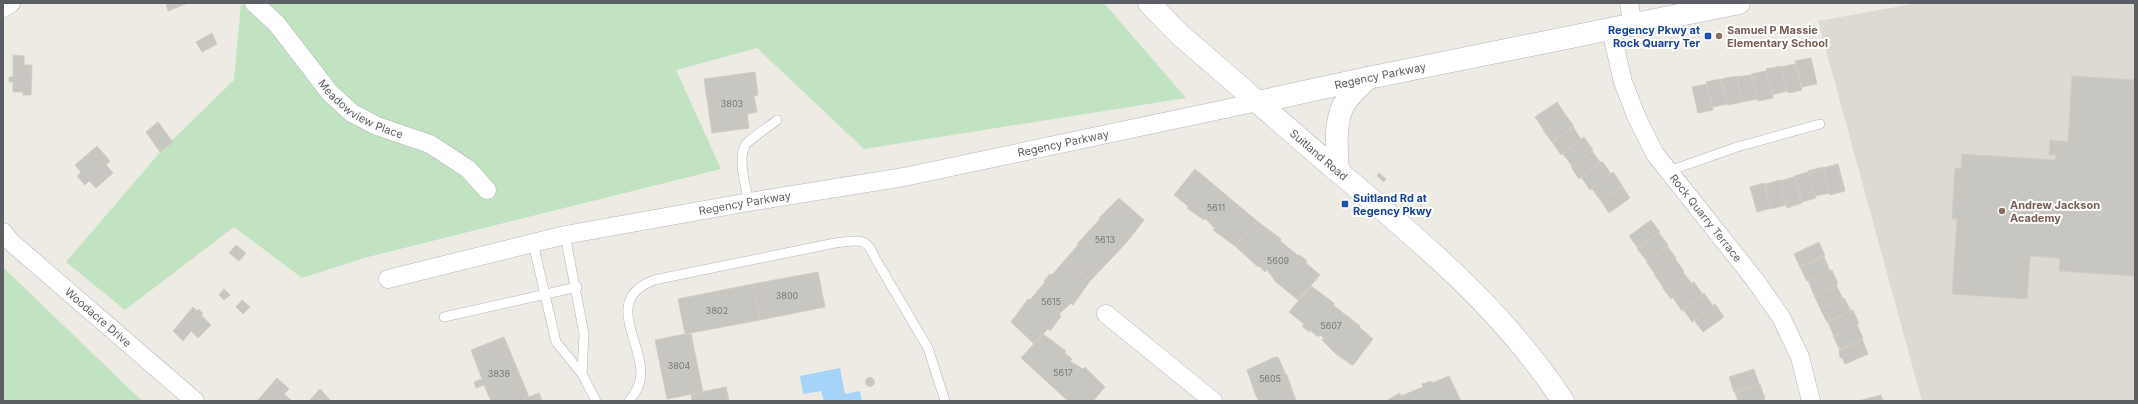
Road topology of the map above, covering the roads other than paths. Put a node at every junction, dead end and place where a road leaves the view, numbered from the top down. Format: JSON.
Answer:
{"nodes":[{"id":1,"x":11,"y":3,"type":"edge"},
{"id":2,"x":254,"y":3,"type":"edge"},
{"id":3,"x":1149,"y":3,"type":"edge"},
{"id":4,"x":1629,"y":3,"type":"edge"},
{"id":5,"x":1739,"y":3,"type":"edge"},
{"id":6,"x":3,"y":8,"type":"edge"},
{"id":7,"x":1633,"y":24,"type":"junction"},
{"id":8,"x":1611,"y":30,"type":"junction"},
{"id":9,"x":1368,"y":78,"type":"junction"},
{"id":10,"x":1258,"y":102,"type":"junction"},
{"id":11,"x":777,"y":120,"type":"dead end"},
{"id":12,"x":1820,"y":124,"type":"dead end"},
{"id":13,"x":1338,"y":171,"type":"junction"},
{"id":14,"x":1669,"y":171,"type":"junction"},
{"id":15,"x":487,"y":190,"type":"dead end"},
{"id":16,"x":748,"y":202,"type":"junction"},
{"id":17,"x":3,"y":232,"type":"edge"},
{"id":18,"x":565,"y":235,"type":"junction"},
{"id":19,"x":533,"y":243,"type":"junction"},
{"id":20,"x":388,"y":279,"type":"dead end"},
{"id":21,"x":577,"y":287,"type":"junction"},
{"id":22,"x":544,"y":295,"type":"junction"},
{"id":23,"x":1106,"y":314,"type":"dead end"},
{"id":24,"x":444,"y":317,"type":"dead end"},
{"id":25,"x":582,"y":374,"type":"junction"},
{"id":26,"x":195,"y":401,"type":"edge"},
{"id":27,"x":596,"y":401,"type":"edge"},
{"id":28,"x":629,"y":401,"type":"edge"},
{"id":29,"x":946,"y":401,"type":"edge"},
{"id":30,"x":1213,"y":401,"type":"edge"},
{"id":31,"x":1563,"y":401,"type":"edge"},
{"id":32,"x":1811,"y":401,"type":"edge"}],
"edges":[{"from":1,"to":6,"type":"street"},
{"from":2,"to":15,"type":"street","name":"Meadowview Place"},
{"from":3,"to":10,"type":"main road","name":"Suitland Road"},
{"from":4,"to":7,"type":"street"},
{"from":5,"to":7,"type":"main road","name":"Regency Parkway"},
{"from":7,"to":8,"type":"main road","name":"Regency Parkway"},
{"from":8,"to":9,"type":"main road","name":"Regency Parkway"},
{"from":8,"to":14,"type":"street","name":"Rock Quarry Terrace"},
{"from":9,"to":10,"type":"main road","name":"Regency Parkway"},
{"from":9,"to":13,"type":"main road"},
{"from":10,"to":13,"type":"main road","name":"Suitland Road"},
{"from":10,"to":16,"type":"street","name":"Regency Parkway"},
{"from":11,"to":16,"type":"lane"},
{"from":12,"to":14,"type":"lane"},
{"from":13,"to":31,"type":"main road","name":"Suitland Road"},
{"from":14,"to":32,"type":"street","name":"Rock Quarry Terrace"},
{"from":16,"to":18,"type":"street","name":"Regency Parkway"},
{"from":17,"to":26,"type":"street","name":"Woodacre Drive"},
{"from":18,"to":19,"type":"street","name":"Regency Parkway"},
{"from":18,"to":21,"type":"lane"},
{"from":19,"to":20,"type":"street","name":"Regency Parkway"},
{"from":19,"to":22,"type":"lane"},
{"from":21,"to":22,"type":"lane"},
{"from":21,"to":25,"type":"lane"},
{"from":22,"to":24,"type":"lane"},
{"from":22,"to":25,"type":"lane"},
{"from":23,"to":30,"type":"street"},
{"from":25,"to":27,"type":"lane"},
{"from":28,"to":29,"type":"lane"}]}
